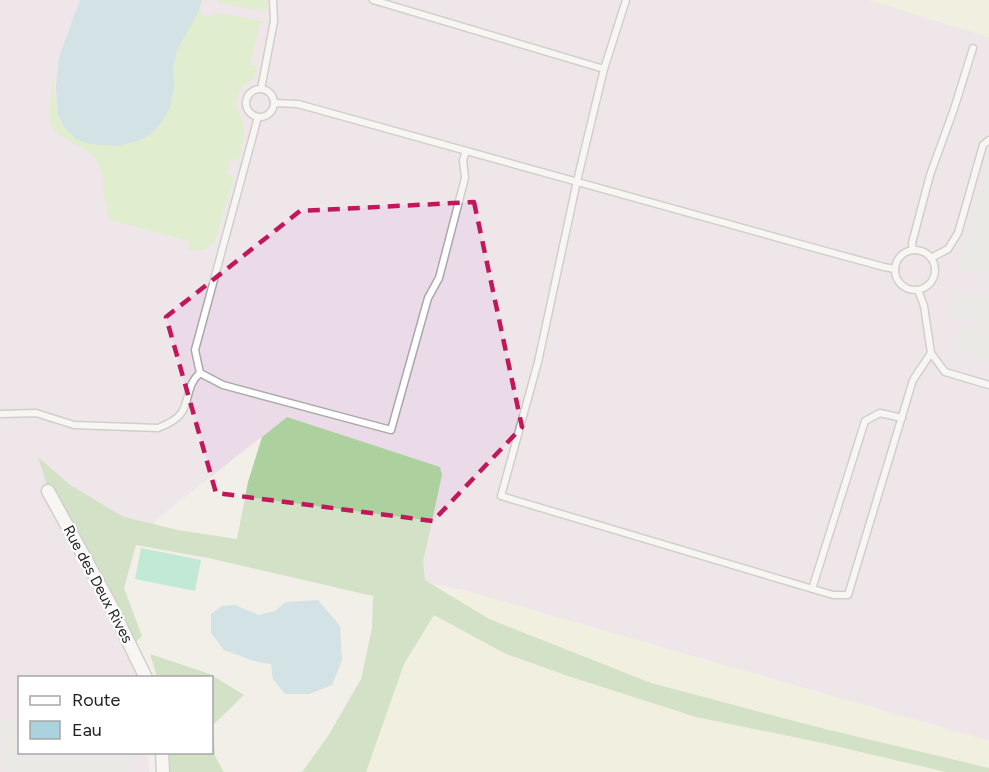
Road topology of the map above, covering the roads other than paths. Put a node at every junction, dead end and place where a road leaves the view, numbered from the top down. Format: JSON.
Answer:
{"nodes":[{"id":1,"x":273,"y":0,"type":"edge"},
{"id":2,"x":373,"y":0,"type":"edge"},
{"id":3,"x":626,"y":0,"type":"edge"},
{"id":4,"x":973,"y":48,"type":"dead end"},
{"id":5,"x":604,"y":69,"type":"junction"},
{"id":6,"x":261,"y":89,"type":"junction"},
{"id":7,"x":274,"y":103,"type":"junction"},
{"id":8,"x":258,"y":117,"type":"junction"},
{"id":9,"x":989,"y":140,"type":"edge"},
{"id":10,"x":466,"y":151,"type":"junction"},
{"id":11,"x":577,"y":181,"type":"junction"},
{"id":12,"x":913,"y":250,"type":"junction"},
{"id":13,"x":931,"y":258,"type":"junction"},
{"id":14,"x":895,"y":269,"type":"junction"},
{"id":15,"x":918,"y":290,"type":"junction"},
{"id":16,"x":931,"y":353,"type":"junction"},
{"id":17,"x":200,"y":373,"type":"junction"},
{"id":18,"x":989,"y":385,"type":"edge"},
{"id":19,"x":0,"y":414,"type":"edge"},
{"id":20,"x":902,"y":418,"type":"junction"},
{"id":21,"x":48,"y":491,"type":"dead end"},
{"id":22,"x":812,"y":589,"type":"junction"},
{"id":23,"x":146,"y":676,"type":"edge"},
{"id":24,"x":162,"y":754,"type":"edge"},
{"id":25,"x":163,"y":772,"type":"edge"}],
"edges":[{"from":1,"to":6,"type":"lane"},
{"from":2,"to":5,"type":"lane"},
{"from":3,"to":5,"type":"lane"},
{"from":4,"to":12,"type":"lane"},
{"from":5,"to":11,"type":"lane"},
{"from":6,"to":7,"type":"lane"},
{"from":6,"to":8,"type":"lane"},
{"from":7,"to":8,"type":"lane"},
{"from":7,"to":10,"type":"lane"},
{"from":8,"to":17,"type":"lane"},
{"from":9,"to":13,"type":"lane"},
{"from":10,"to":11,"type":"lane"},
{"from":10,"to":17,"type":"lane"},
{"from":11,"to":14,"type":"lane"},
{"from":11,"to":22,"type":"lane"},
{"from":12,"to":13,"type":"lane"},
{"from":12,"to":14,"type":"lane"},
{"from":13,"to":15,"type":"lane"},
{"from":14,"to":15,"type":"lane"},
{"from":15,"to":16,"type":"lane"},
{"from":16,"to":18,"type":"lane"},
{"from":16,"to":20,"type":"lane"},
{"from":17,"to":19,"type":"lane"},
{"from":20,"to":22,"type":"lane"},
{"from":20,"to":22,"type":"lane"},
{"from":21,"to":23,"type":"street","name":"Rue des Deux Rives"},
{"from":24,"to":25,"type":"street"}]}
